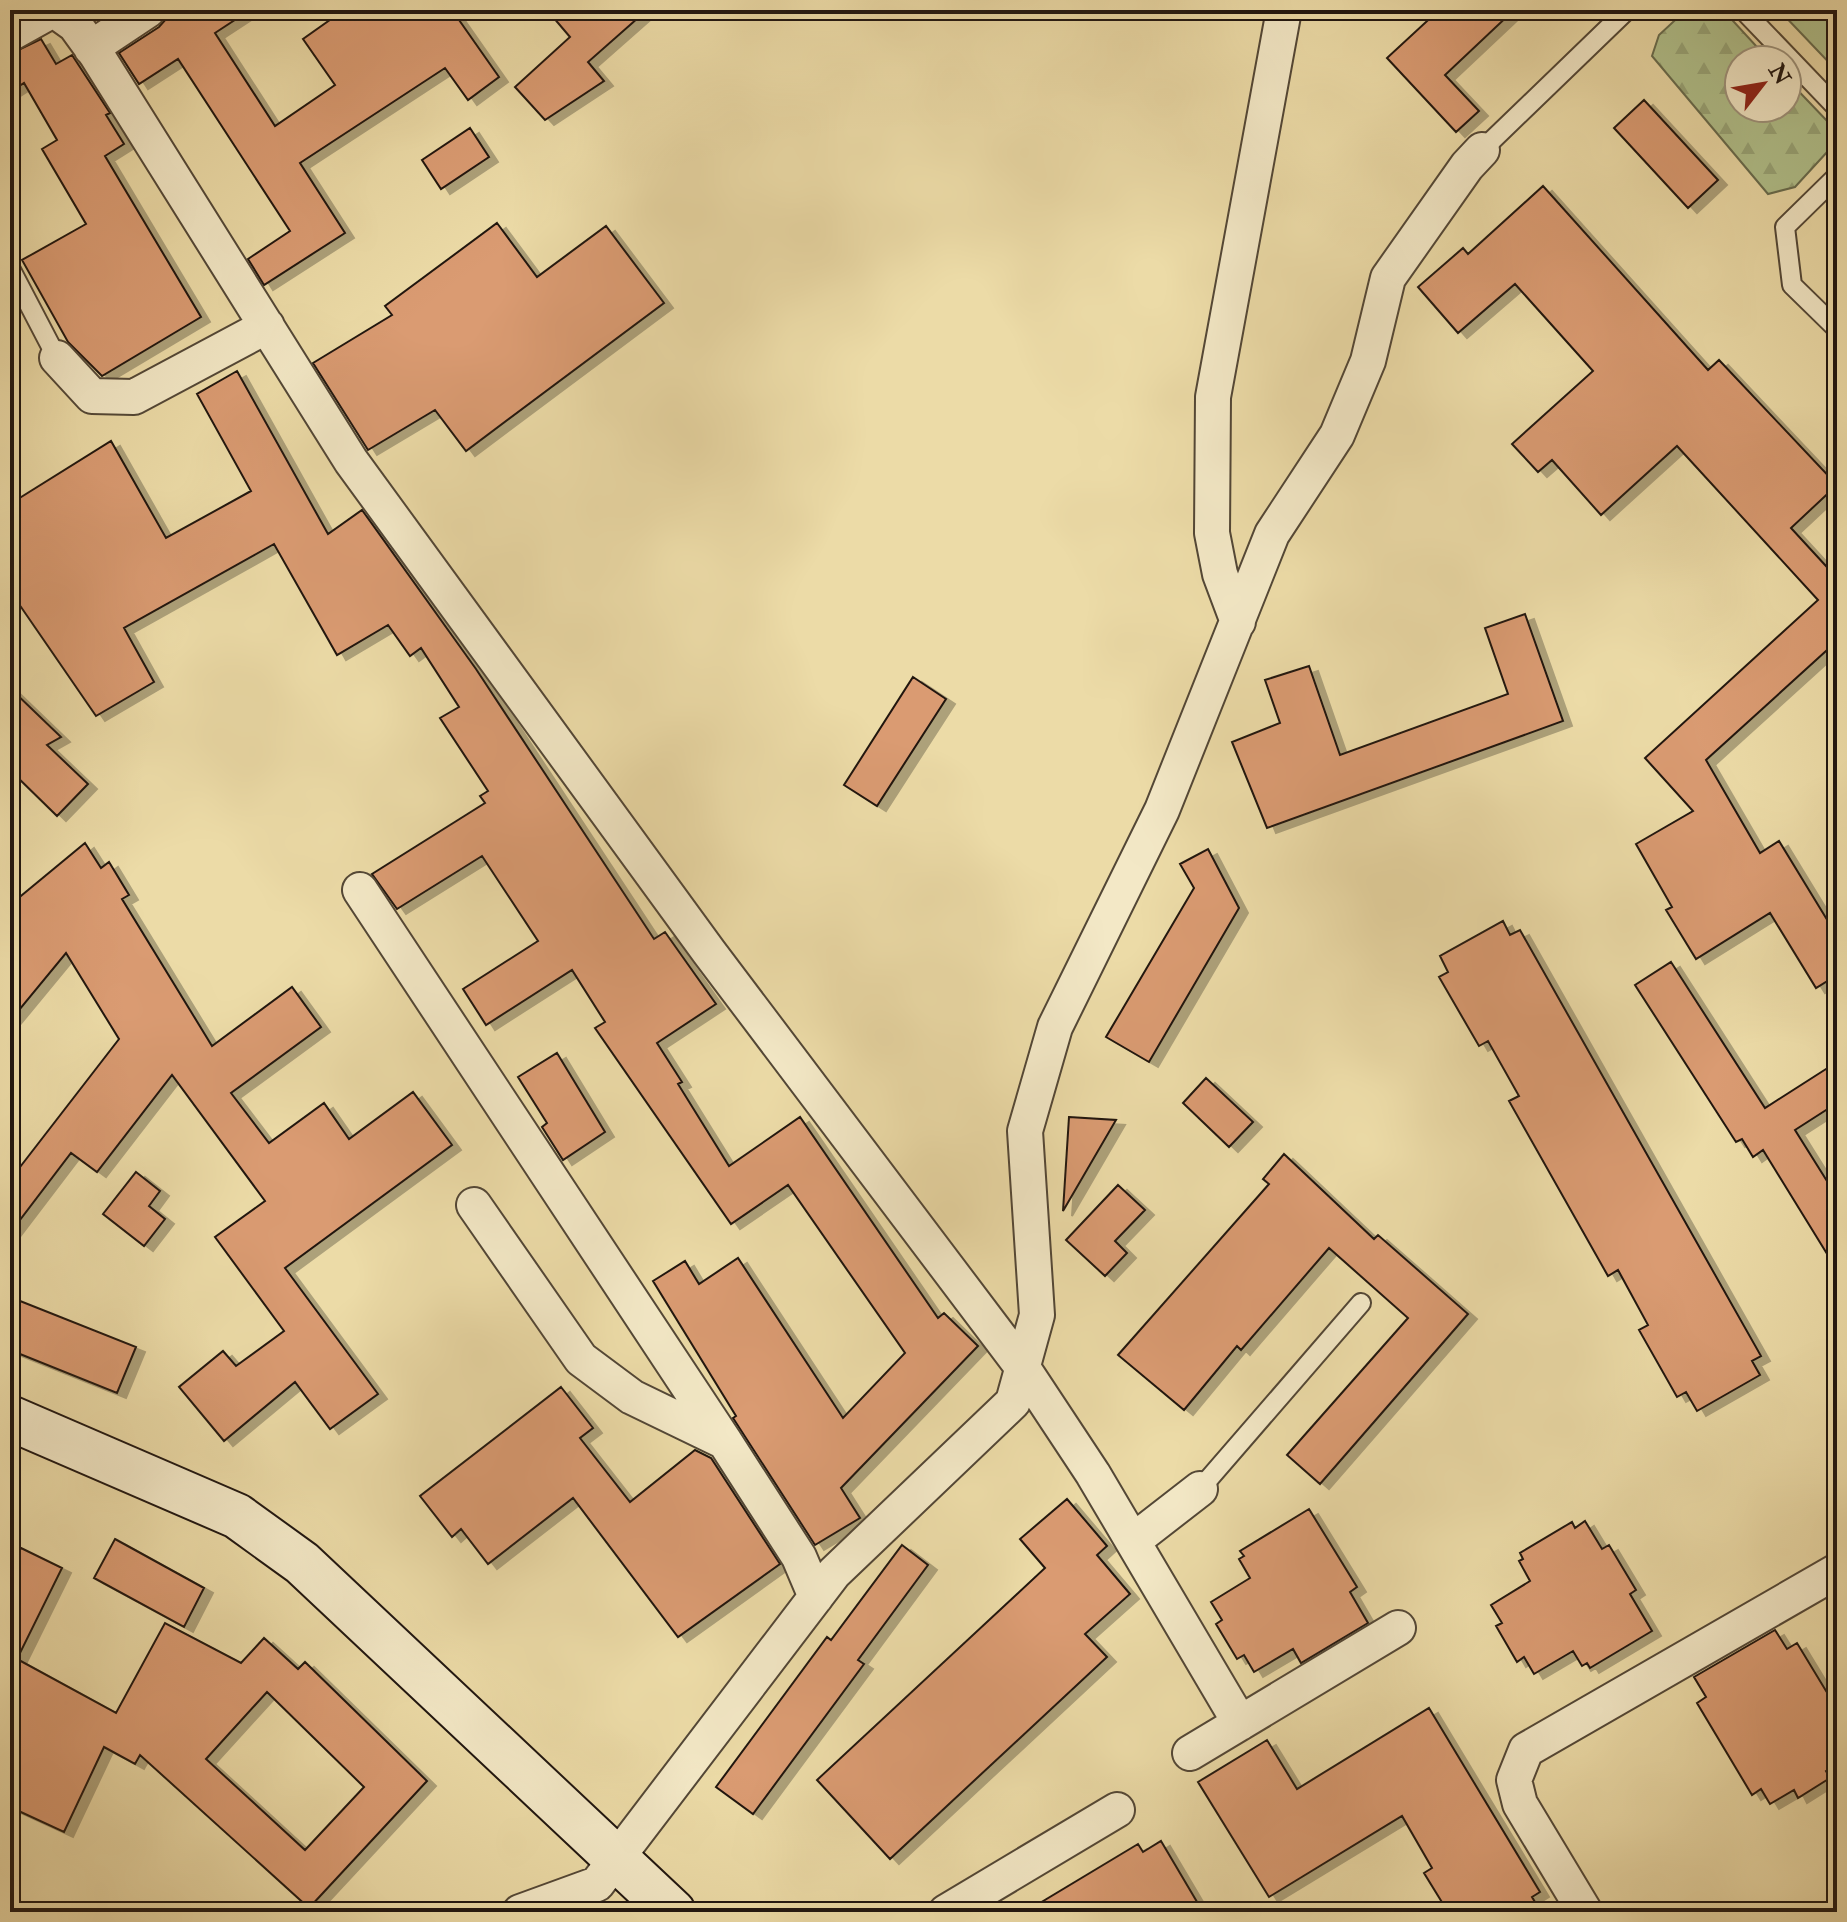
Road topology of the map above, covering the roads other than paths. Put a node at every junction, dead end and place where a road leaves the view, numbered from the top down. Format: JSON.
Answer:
{"nodes":[{"id":1,"x":53,"y":10,"type":"edge"},
{"id":2,"x":148,"y":10,"type":"edge"},
{"id":3,"x":1284,"y":10,"type":"edge"},
{"id":4,"x":1627,"y":10,"type":"edge"},
{"id":5,"x":1743,"y":10,"type":"edge"},
{"id":6,"x":10,"y":34,"type":"edge"},
{"id":7,"x":91,"y":48,"type":"junction"},
{"id":8,"x":1837,"y":108,"type":"edge"},
{"id":9,"x":1482,"y":150,"type":"joint"},
{"id":10,"x":1837,"y":176,"type":"edge"},
{"id":11,"x":10,"y":268,"type":"edge"},
{"id":12,"x":267,"y":326,"type":"junction"},
{"id":13,"x":1837,"y":329,"type":"edge"},
{"id":14,"x":57,"y":358,"type":"joint"},
{"id":15,"x":1238,"y":622,"type":"junction"},
{"id":16,"x":360,"y":890,"type":"dead end"},
{"id":17,"x":474,"y":1205,"type":"dead end"},
{"id":18,"x":1361,"y":1303,"type":"dead end"},
{"id":19,"x":1023,"y":1368,"type":"junction"},
{"id":20,"x":10,"y":1418,"type":"edge"},
{"id":21,"x":725,"y":1442,"type":"junction"},
{"id":22,"x":1200,"y":1489,"type":"joint"},
{"id":23,"x":1133,"y":1541,"type":"junction"},
{"id":24,"x":1837,"y":1571,"type":"edge"},
{"id":25,"x":816,"y":1597,"type":"junction"},
{"id":26,"x":1398,"y":1628,"type":"dead end"},
{"id":27,"x":1240,"y":1723,"type":"junction"},
{"id":28,"x":1190,"y":1753,"type":"dead end"},
{"id":29,"x":1117,"y":1810,"type":"dead end"},
{"id":30,"x":617,"y":1858,"type":"junction"},
{"id":31,"x":520,"y":1912,"type":"edge"},
{"id":32,"x":673,"y":1912,"type":"edge"},
{"id":33,"x":946,"y":1912,"type":"edge"},
{"id":34,"x":1585,"y":1912,"type":"edge"}],
"edges":[{"from":1,"to":6,"type":"street"},
{"from":1,"to":7,"type":"street"},
{"from":2,"to":7,"type":"street"},
{"from":3,"to":15,"type":"street"},
{"from":4,"to":9,"type":"lane"},
{"from":5,"to":8,"type":"lane"},
{"from":7,"to":12,"type":"street"},
{"from":9,"to":15,"type":"street"},
{"from":10,"to":13,"type":"lane"},
{"from":11,"to":14,"type":"lane"},
{"from":12,"to":14,"type":"street"},
{"from":12,"to":19,"type":"street"},
{"from":15,"to":19,"type":"street"},
{"from":16,"to":21,"type":"street"},
{"from":17,"to":21,"type":"street"},
{"from":18,"to":22,"type":"lane"},
{"from":19,"to":23,"type":"street"},
{"from":19,"to":25,"type":"street"},
{"from":20,"to":30,"type":"main road"},
{"from":21,"to":25,"type":"street"},
{"from":22,"to":23,"type":"street"},
{"from":23,"to":27,"type":"street"},
{"from":24,"to":34,"type":"street"},
{"from":25,"to":30,"type":"street"},
{"from":26,"to":27,"type":"street"},
{"from":27,"to":28,"type":"street"},
{"from":29,"to":33,"type":"street"},
{"from":30,"to":31,"type":"street"},
{"from":30,"to":32,"type":"main road"}]}
